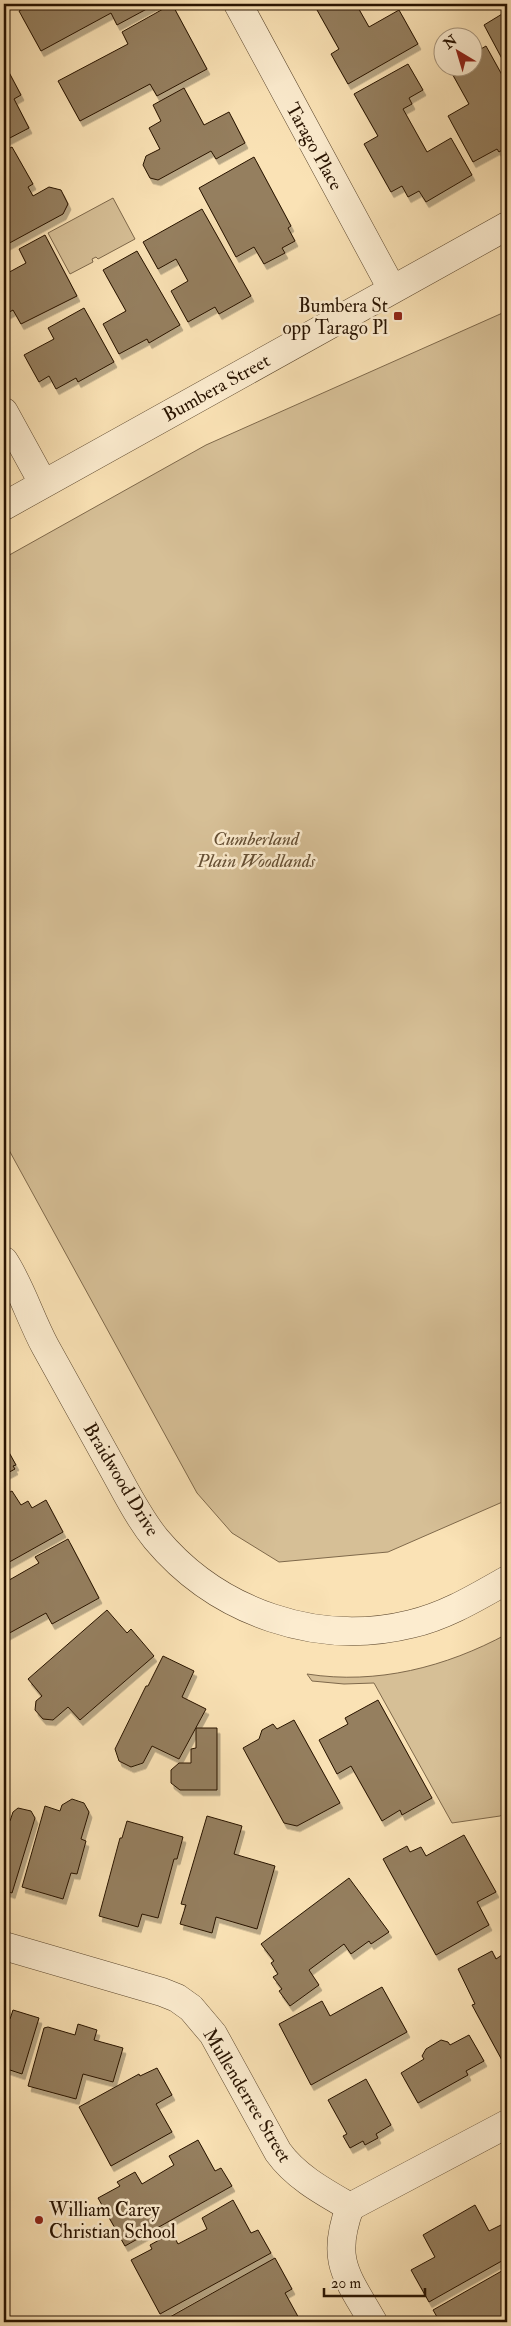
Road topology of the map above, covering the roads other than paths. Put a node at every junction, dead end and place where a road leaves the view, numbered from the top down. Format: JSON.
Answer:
{"nodes":[{"id":1,"x":238,"y":4,"type":"edge"},
{"id":2,"x":507,"y":226,"type":"edge"},
{"id":3,"x":392,"y":289,"type":"junction"},
{"id":4,"x":4,"y":412,"type":"edge"},
{"id":5,"x":43,"y":484,"type":"junction"},
{"id":6,"x":4,"y":506,"type":"edge"},
{"id":7,"x":4,"y":1261,"type":"edge"},
{"id":8,"x":507,"y":1580,"type":"edge"},
{"id":9,"x":4,"y":1946,"type":"edge"},
{"id":10,"x":507,"y":2124,"type":"edge"},
{"id":11,"x":350,"y":2207,"type":"junction"},
{"id":12,"x":373,"y":2322,"type":"edge"}],
"edges":[{"from":1,"to":3,"type":"street","name":"Tarago Place"},
{"from":2,"to":3,"type":"street","name":"Bumbera Street"},
{"from":3,"to":5,"type":"street","name":"Bumbera Street"},
{"from":4,"to":5,"type":"street"},
{"from":5,"to":6,"type":"street","name":"Bumbera Street"},
{"from":7,"to":8,"type":"street","name":"Braidwood Drive"},
{"from":9,"to":11,"type":"street","name":"Mullenderree Street"},
{"from":10,"to":11,"type":"street"},
{"from":11,"to":12,"type":"street"}]}
